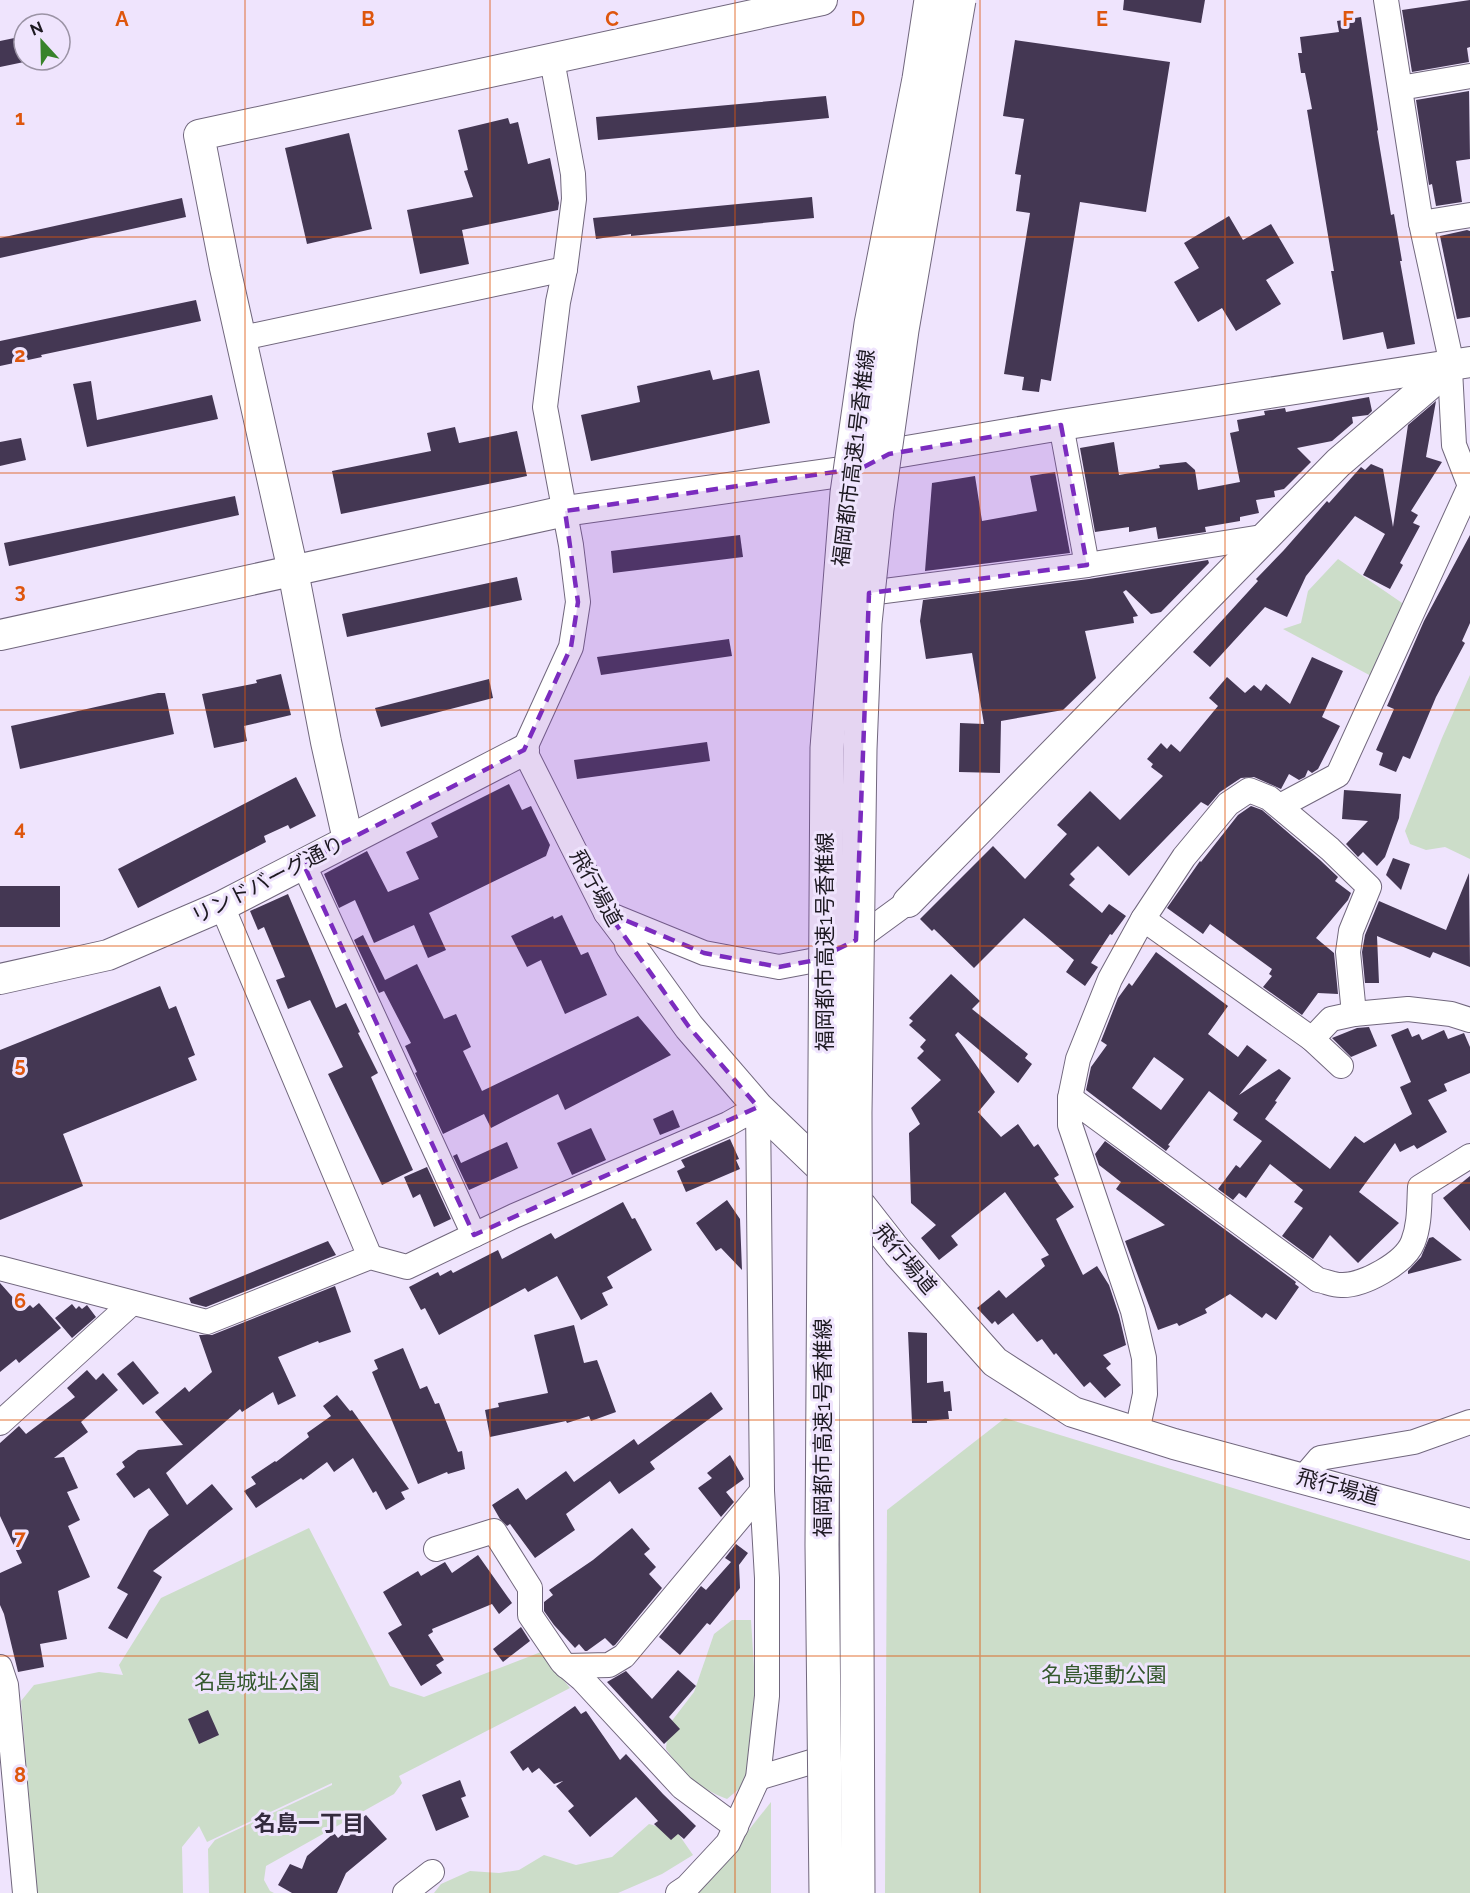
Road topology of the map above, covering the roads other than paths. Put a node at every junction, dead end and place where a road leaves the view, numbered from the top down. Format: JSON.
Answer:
{"nodes":[{"id":1,"x":822,"y":0,"type":"edge"},
{"id":2,"x":930,"y":0,"type":"edge"},
{"id":3,"x":960,"y":0,"type":"edge"},
{"id":4,"x":1386,"y":0,"type":"edge"},
{"id":5,"x":552,"y":60,"type":"junction"},
{"id":6,"x":1470,"y":76,"type":"edge"},
{"id":7,"x":1400,"y":88,"type":"junction"},
{"id":8,"x":1470,"y":215,"type":"edge"},
{"id":9,"x":1421,"y":223,"type":"junction"},
{"id":10,"x":565,"y":269,"type":"junction"},
{"id":11,"x":242,"y":338,"type":"junction"},
{"id":12,"x":1460,"y":364,"type":"edge"},
{"id":13,"x":899,"y":404,"type":"junction"},
{"id":14,"x":1061,"y":425,"type":"junction"},
{"id":15,"x":889,"y":454,"type":"junction"},
{"id":16,"x":848,"y":471,"type":"junction"},
{"id":17,"x":845,"y":509,"type":"junction"},
{"id":18,"x":565,"y":511,"type":"junction"},
{"id":19,"x":1268,"y":536,"type":"junction"},
{"id":20,"x":1087,"y":565,"type":"junction"},
{"id":21,"x":293,"y":571,"type":"junction"},
{"id":22,"x":869,"y":593,"type":"junction"},
{"id":23,"x":0,"y":635,"type":"edge"},
{"id":24,"x":524,"y":750,"type":"junction"},
{"id":25,"x":1280,"y":806,"type":"junction"},
{"id":26,"x":348,"y":840,"type":"junction"},
{"id":27,"x":303,"y":863,"type":"junction"},
{"id":28,"x":908,"y":902,"type":"joint"},
{"id":29,"x":222,"y":906,"type":"junction"},
{"id":30,"x":606,"y":913,"type":"junction"},
{"id":31,"x":1143,"y":919,"type":"junction"},
{"id":32,"x":856,"y":940,"type":"junction"},
{"id":33,"x":630,"y":945,"type":"joint"},
{"id":34,"x":816,"y":960,"type":"junction"},
{"id":35,"x":0,"y":979,"type":"edge"},
{"id":36,"x":1354,"y":1014,"type":"junction"},
{"id":37,"x":1470,"y":1020,"type":"edge"},
{"id":38,"x":1312,"y":1039,"type":"junction"},
{"id":39,"x":1341,"y":1066,"type":"dead end"},
{"id":40,"x":1070,"y":1098,"type":"junction"},
{"id":41,"x":758,"y":1107,"type":"junction"},
{"id":42,"x":1470,"y":1156,"type":"edge"},
{"id":43,"x":810,"y":1158,"type":"junction"},
{"id":44,"x":862,"y":1207,"type":"junction"},
{"id":45,"x":474,"y":1235,"type":"junction"},
{"id":46,"x":370,"y":1257,"type":"junction"},
{"id":47,"x":0,"y":1268,"type":"edge"},
{"id":48,"x":132,"y":1303,"type":"junction"},
{"id":49,"x":1470,"y":1422,"type":"edge"},
{"id":50,"x":0,"y":1423,"type":"edge"},
{"id":51,"x":1137,"y":1432,"type":"junction"},
{"id":52,"x":1303,"y":1478,"type":"junction"},
{"id":53,"x":762,"y":1491,"type":"junction"},
{"id":54,"x":1470,"y":1524,"type":"edge"},
{"id":55,"x":436,"y":1549,"type":"dead end"},
{"id":56,"x":566,"y":1666,"type":"junction"},
{"id":57,"x":0,"y":1667,"type":"edge"},
{"id":58,"x":872,"y":1760,"type":"junction"},
{"id":59,"x":811,"y":1762,"type":"junction"},
{"id":60,"x":758,"y":1778,"type":"junction"},
{"id":61,"x":736,"y":1827,"type":"junction"},
{"id":62,"x":432,"y":1872,"type":"dead end"},
{"id":63,"x":25,"y":1893,"type":"edge"},
{"id":64,"x":405,"y":1893,"type":"edge"},
{"id":65,"x":678,"y":1893,"type":"edge"},
{"id":66,"x":815,"y":1893,"type":"edge"},
{"id":67,"x":826,"y":1893,"type":"edge"},
{"id":68,"x":858,"y":1893,"type":"edge"},
{"id":69,"x":872,"y":1893,"type":"edge"}],
"edges":[{"from":1,"to":5,"type":"street"},
{"from":2,"to":16,"type":"street"},
{"from":2,"to":67,"type":"highway","name":"福岡都市高速1号香椎線","bridge":true},
{"from":3,"to":13,"type":"street"},
{"from":3,"to":68,"type":"highway","name":"福岡都市高速1号香椎線","bridge":true},
{"from":4,"to":7,"type":"street"},
{"from":5,"to":10,"type":"street"},
{"from":5,"to":11,"type":"street"},
{"from":6,"to":7,"type":"street"},
{"from":7,"to":9,"type":"street"},
{"from":8,"to":9,"type":"street"},
{"from":9,"to":12,"type":"street"},
{"from":10,"to":11,"type":"street"},
{"from":10,"to":18,"type":"street"},
{"from":11,"to":21,"type":"street"},
{"from":12,"to":14,"type":"street"},
{"from":12,"to":19,"type":"street"},
{"from":12,"to":25,"type":"street"},
{"from":13,"to":15,"type":"street"},
{"from":13,"to":16,"type":"street"},
{"from":14,"to":15,"type":"street"},
{"from":14,"to":20,"type":"street"},
{"from":15,"to":16,"type":"street"},
{"from":15,"to":17,"type":"street"},
{"from":15,"to":22,"type":"street"},
{"from":16,"to":17,"type":"street"},
{"from":16,"to":18,"type":"street"},
{"from":17,"to":34,"type":"street"},
{"from":18,"to":21,"type":"street"},
{"from":18,"to":24,"type":"street"},
{"from":19,"to":20,"type":"street"},
{"from":19,"to":28,"type":"street"},
{"from":20,"to":22,"type":"street"},
{"from":21,"to":23,"type":"street"},
{"from":21,"to":26,"type":"street"},
{"from":22,"to":32,"type":"street"},
{"from":24,"to":26,"type":"street","name":"リンドバーグ通り"},
{"from":24,"to":30,"type":"street","name":"飛行場道"},
{"from":25,"to":31,"type":"street"},
{"from":25,"to":36,"type":"street"},
{"from":26,"to":27,"type":"street","name":"リンドバーグ通り"},
{"from":27,"to":29,"type":"street","name":"リンドバーグ通り"},
{"from":27,"to":45,"type":"street"},
{"from":28,"to":32,"type":"street"},
{"from":29,"to":35,"type":"street","name":"リンドバーグ通り"},
{"from":29,"to":46,"type":"street"},
{"from":30,"to":33,"type":"street","name":"飛行場道"},
{"from":30,"to":34,"type":"street"},
{"from":31,"to":38,"type":"street"},
{"from":31,"to":40,"type":"street"},
{"from":32,"to":34,"type":"street"},
{"from":32,"to":44,"type":"street"},
{"from":33,"to":41,"type":"street","name":"飛行場道"},
{"from":34,"to":43,"type":"street"},
{"from":36,"to":37,"type":"street"},
{"from":36,"to":38,"type":"street"},
{"from":38,"to":39,"type":"street"},
{"from":40,"to":42,"type":"street"},
{"from":40,"to":51,"type":"street"},
{"from":41,"to":43,"type":"street","name":"飛行場道"},
{"from":41,"to":45,"type":"street"},
{"from":41,"to":53,"type":"street"},
{"from":43,"to":44,"type":"street","name":"飛行場道"},
{"from":43,"to":59,"type":"street"},
{"from":44,"to":51,"type":"street","name":"飛行場道"},
{"from":44,"to":58,"type":"street"},
{"from":45,"to":46,"type":"street"},
{"from":46,"to":48,"type":"street"},
{"from":47,"to":48,"type":"street"},
{"from":48,"to":50,"type":"street"},
{"from":49,"to":52,"type":"street"},
{"from":51,"to":52,"type":"street","name":"飛行場道"},
{"from":52,"to":54,"type":"street","name":"飛行場道"},
{"from":53,"to":56,"type":"street"},
{"from":53,"to":60,"type":"street"},
{"from":55,"to":56,"type":"street"},
{"from":56,"to":61,"type":"street"},
{"from":57,"to":63,"type":"street"},
{"from":58,"to":59,"type":"street"},
{"from":58,"to":69,"type":"street"},
{"from":59,"to":60,"type":"street"},
{"from":59,"to":66,"type":"street"},
{"from":60,"to":61,"type":"street"},
{"from":61,"to":65,"type":"street"},
{"from":62,"to":64,"type":"street"}]}
